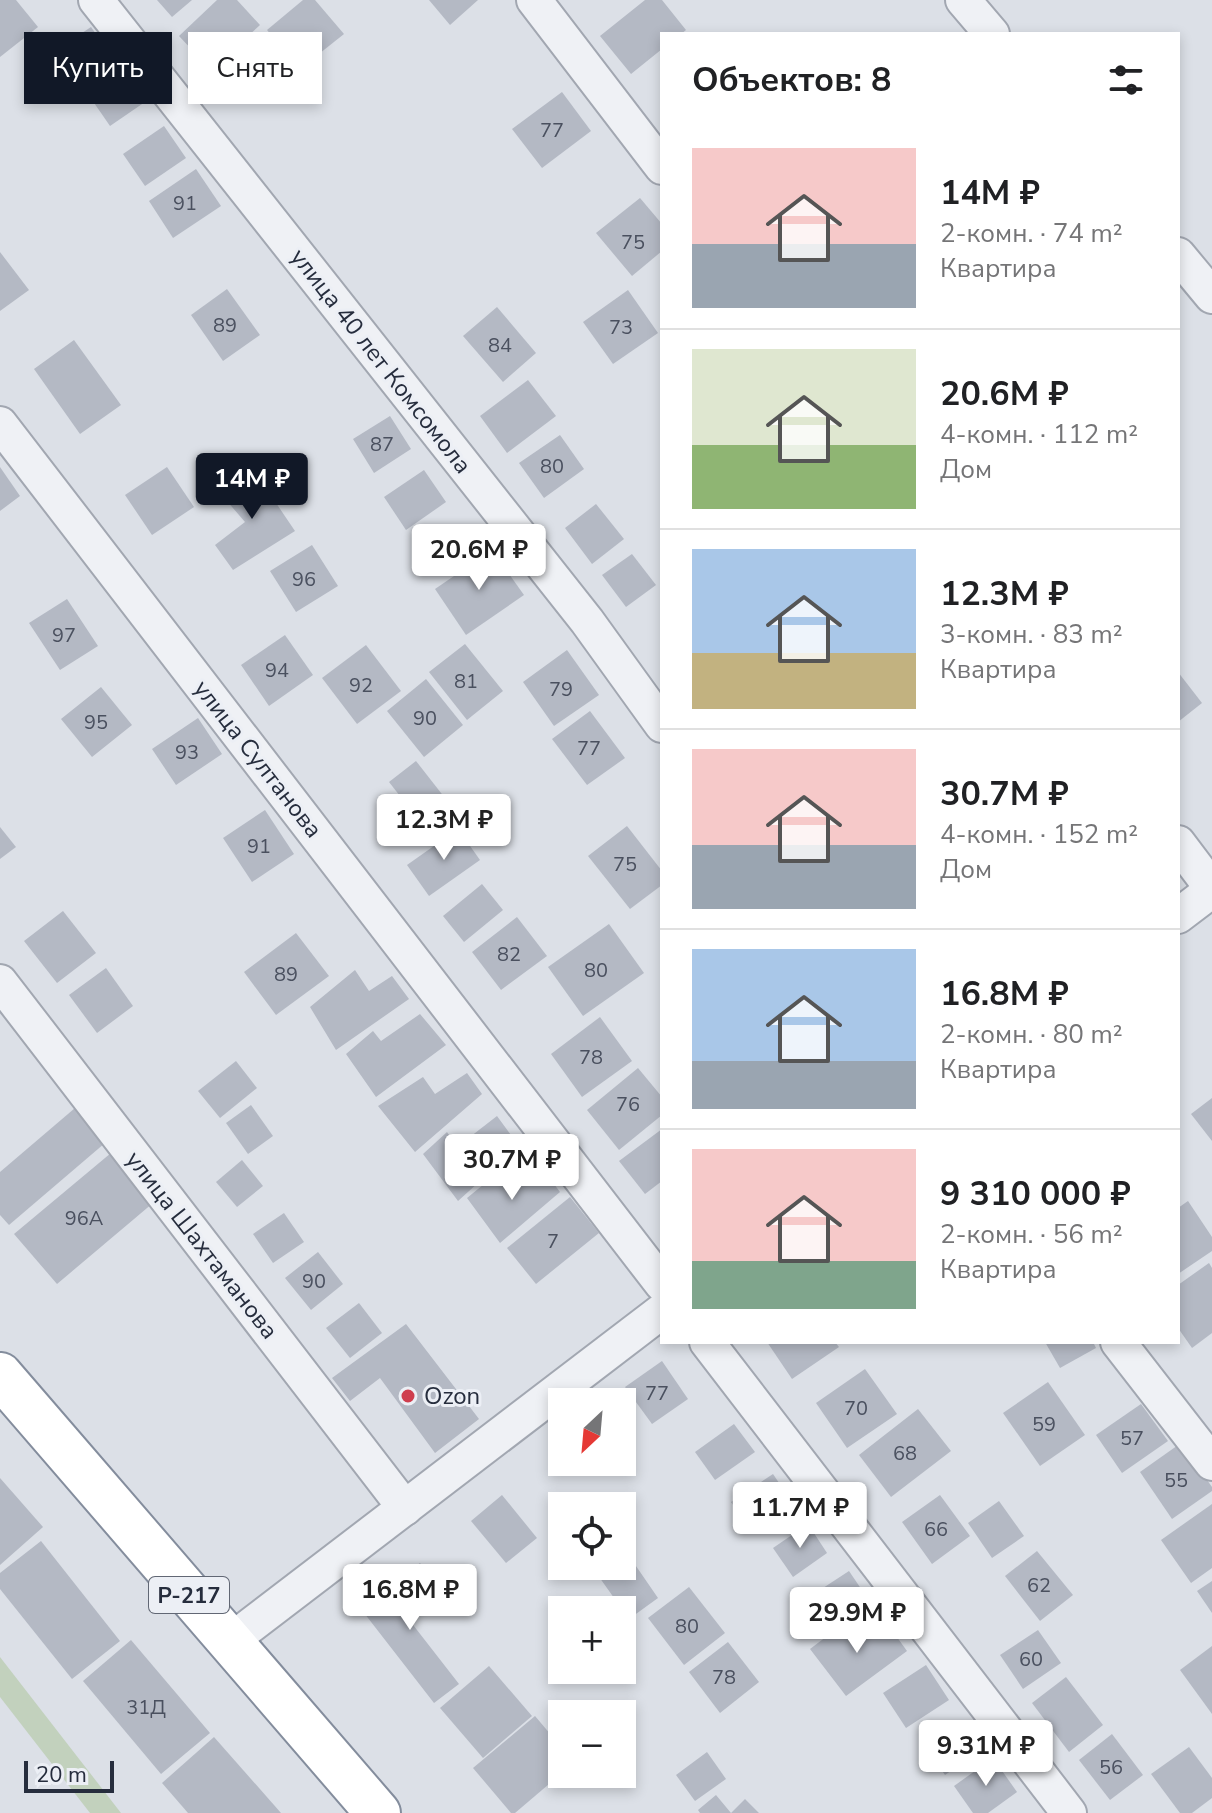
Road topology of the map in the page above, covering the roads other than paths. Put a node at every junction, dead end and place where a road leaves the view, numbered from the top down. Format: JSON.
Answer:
{"nodes":[{"id":1,"x":96,"y":0,"type":"edge"},
{"id":2,"x":534,"y":0,"type":"edge"},
{"id":3,"x":963,"y":0,"type":"edge"},
{"id":4,"x":990,"y":32,"type":"edge"},
{"id":5,"x":660,"y":164,"type":"edge"},
{"id":6,"x":1180,"y":257,"type":"edge"},
{"id":7,"x":1212,"y":296,"type":"edge"},
{"id":8,"x":0,"y":424,"type":"edge"},
{"id":9,"x":660,"y":722,"type":"edge"},
{"id":10,"x":1180,"y":846,"type":"edge"},
{"id":11,"x":1212,"y":889,"type":"edge"},
{"id":12,"x":1180,"y":914,"type":"edge"},
{"id":13,"x":0,"y":982,"type":"edge"},
{"id":14,"x":660,"y":1281,"type":"edge"},
{"id":15,"x":660,"y":1313,"type":"edge"},
{"id":16,"x":709,"y":1344,"type":"edge"},
{"id":17,"x":1120,"y":1344,"type":"edge"},
{"id":18,"x":0,"y":1375,"type":"edge"},
{"id":19,"x":1212,"y":1463,"type":"edge"},
{"id":20,"x":405,"y":1508,"type":"junction"},
{"id":21,"x":229,"y":1642,"type":"junction"},
{"id":22,"x":378,"y":1813,"type":"edge"},
{"id":23,"x":1069,"y":1813,"type":"edge"}],
"edges":[{"from":1,"to":9,"type":"street","name":"улица 40 лет Комсомола"},
{"from":2,"to":5,"type":"street"},
{"from":3,"to":4,"type":"street"},
{"from":6,"to":7,"type":"street"},
{"from":8,"to":14,"type":"street","name":"улица Султанова"},
{"from":10,"to":11,"type":"street"},
{"from":11,"to":12,"type":"street"},
{"from":13,"to":20,"type":"street","name":"улица Шахтаманова"},
{"from":15,"to":20,"type":"street"},
{"from":16,"to":23,"type":"street"},
{"from":17,"to":19,"type":"street"},
{"from":18,"to":21,"type":"highway","number":"Р-217"},
{"from":20,"to":21,"type":"street"},
{"from":21,"to":22,"type":"highway","number":"Р-217"}]}
